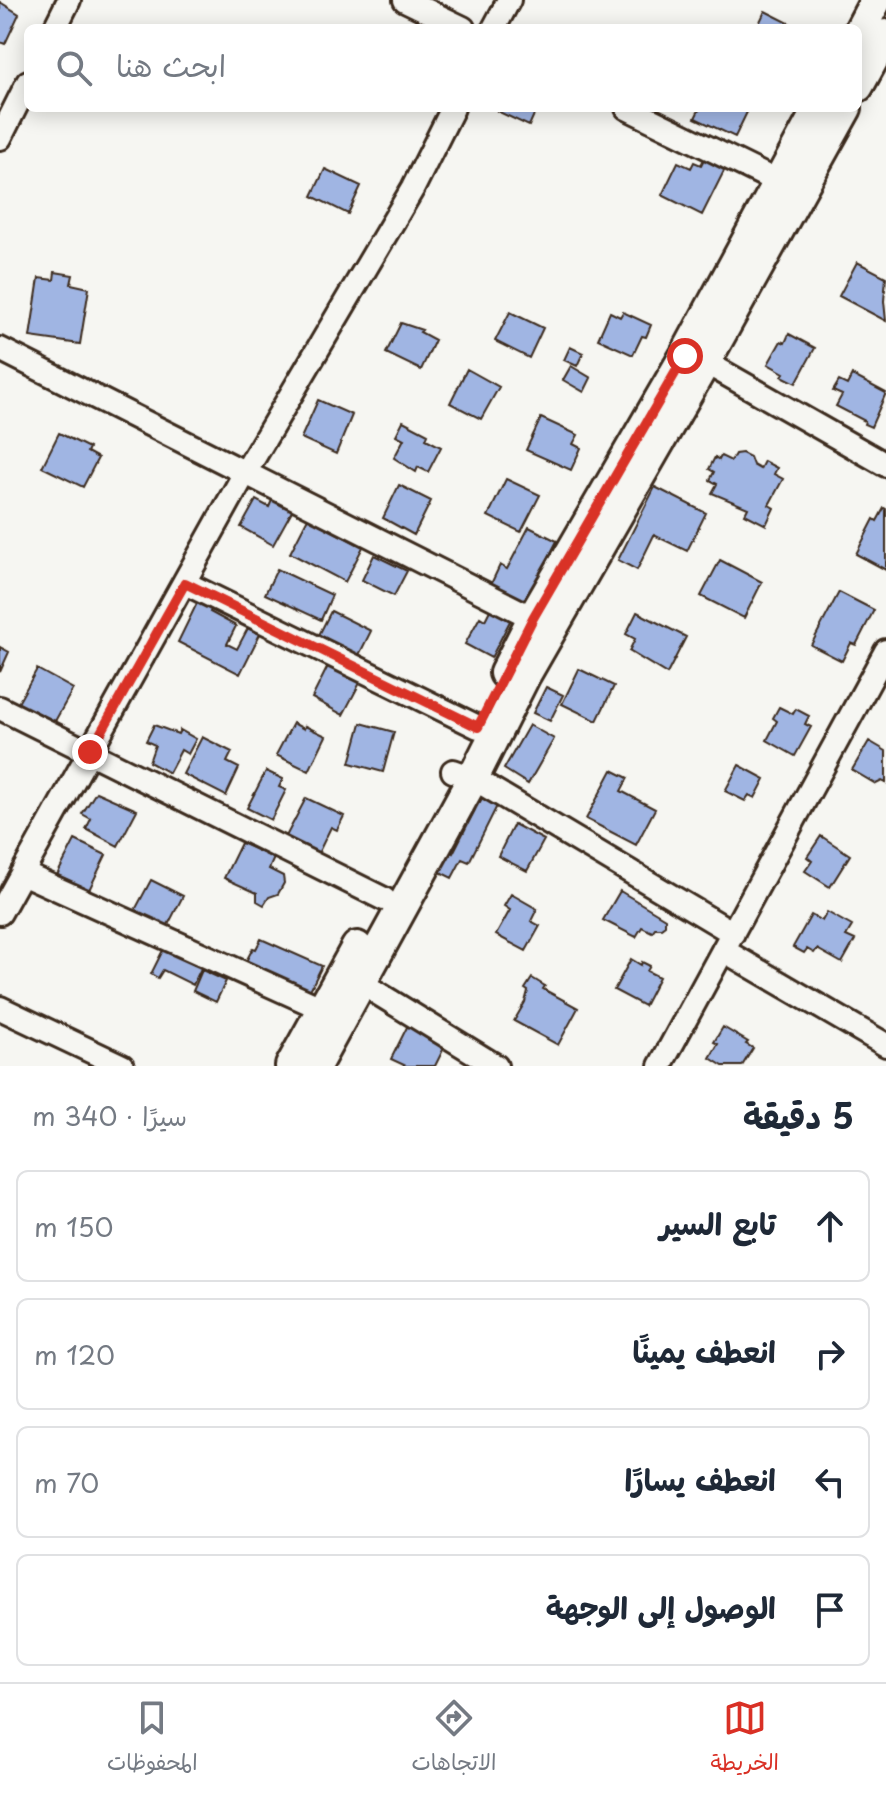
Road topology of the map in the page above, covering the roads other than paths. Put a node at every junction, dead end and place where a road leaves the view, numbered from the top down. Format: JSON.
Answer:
{"nodes":[{"id":1,"x":69,"y":0,"type":"edge"},
{"id":2,"x":405,"y":0,"type":"edge"},
{"id":3,"x":509,"y":0,"type":"edge"},
{"id":4,"x":876,"y":0,"type":"edge"},
{"id":5,"x":57,"y":24,"type":"edge"},
{"id":6,"x":455,"y":24,"type":"edge"},
{"id":7,"x":496,"y":24,"type":"edge"},
{"id":8,"x":862,"y":26,"type":"edge"},
{"id":9,"x":886,"y":35,"type":"edge"},
{"id":10,"x":862,"y":79,"type":"edge"},
{"id":11,"x":24,"y":90,"type":"edge"},
{"id":12,"x":451,"y":112,"type":"edge"},
{"id":13,"x":635,"y":112,"type":"edge"},
{"id":14,"x":817,"y":112,"type":"edge"},
{"id":15,"x":844,"y":112,"type":"edge"},
{"id":16,"x":0,"y":138,"type":"edge"},
{"id":17,"x":780,"y":183,"type":"junction"},
{"id":18,"x":0,"y":349,"type":"edge"},
{"id":19,"x":695,"y":359,"type":"junction"},
{"id":20,"x":886,"y":465,"type":"edge"},
{"id":21,"x":246,"y":471,"type":"junction"},
{"id":22,"x":185,"y":583,"type":"junction"},
{"id":23,"x":533,"y":618,"type":"junction"},
{"id":24,"x":886,"y":651,"type":"edge"},
{"id":25,"x":0,"y":708,"type":"edge"},
{"id":26,"x":478,"y":727,"type":"junction"},
{"id":27,"x":90,"y":752,"type":"junction"},
{"id":28,"x":463,"y":774,"type":"junction"},
{"id":29,"x":22,"y":873,"type":"junction"},
{"id":30,"x":384,"y":899,"type":"junction"},
{"id":31,"x":0,"y":913,"type":"edge"},
{"id":32,"x":728,"y":941,"type":"junction"},
{"id":33,"x":361,"y":983,"type":"junction"},
{"id":34,"x":0,"y":1008,"type":"edge"},
{"id":35,"x":323,"y":1009,"type":"junction"},
{"id":36,"x":886,"y":1045,"type":"edge"},
{"id":37,"x":122,"y":1066,"type":"edge"},
{"id":38,"x":291,"y":1066,"type":"edge"},
{"id":39,"x":315,"y":1066,"type":"edge"},
{"id":40,"x":496,"y":1066,"type":"edge"},
{"id":41,"x":660,"y":1066,"type":"edge"}],
"edges":[{"from":1,"to":5,"type":"street"},
{"from":2,"to":6,"type":"street"},
{"from":3,"to":7,"type":"street"},
{"from":4,"to":8,"type":"street"},
{"from":9,"to":10,"type":"street"},
{"from":11,"to":16,"type":"street"},
{"from":12,"to":21,"type":"street"},
{"from":13,"to":17,"type":"street"},
{"from":14,"to":17,"type":"street"},
{"from":15,"to":19,"type":"street"},
{"from":17,"to":19,"type":"street"},
{"from":18,"to":21,"type":"street"},
{"from":19,"to":20,"type":"street"},
{"from":19,"to":23,"type":"street"},
{"from":19,"to":28,"type":"street"},
{"from":21,"to":22,"type":"street"},
{"from":21,"to":23,"type":"street"},
{"from":22,"to":26,"type":"street"},
{"from":22,"to":27,"type":"street"},
{"from":23,"to":26,"type":"street"},
{"from":24,"to":32,"type":"street"},
{"from":25,"to":27,"type":"street"},
{"from":26,"to":28,"type":"street"},
{"from":27,"to":29,"type":"street"},
{"from":27,"to":30,"type":"street"},
{"from":28,"to":30,"type":"street"},
{"from":28,"to":32,"type":"street"},
{"from":28,"to":33,"type":"street"},
{"from":29,"to":31,"type":"street"},
{"from":29,"to":35,"type":"street"},
{"from":30,"to":35,"type":"street"},
{"from":32,"to":36,"type":"street"},
{"from":32,"to":41,"type":"street"},
{"from":33,"to":39,"type":"street"},
{"from":33,"to":40,"type":"street"},
{"from":34,"to":37,"type":"street"},
{"from":35,"to":38,"type":"street"}]}
